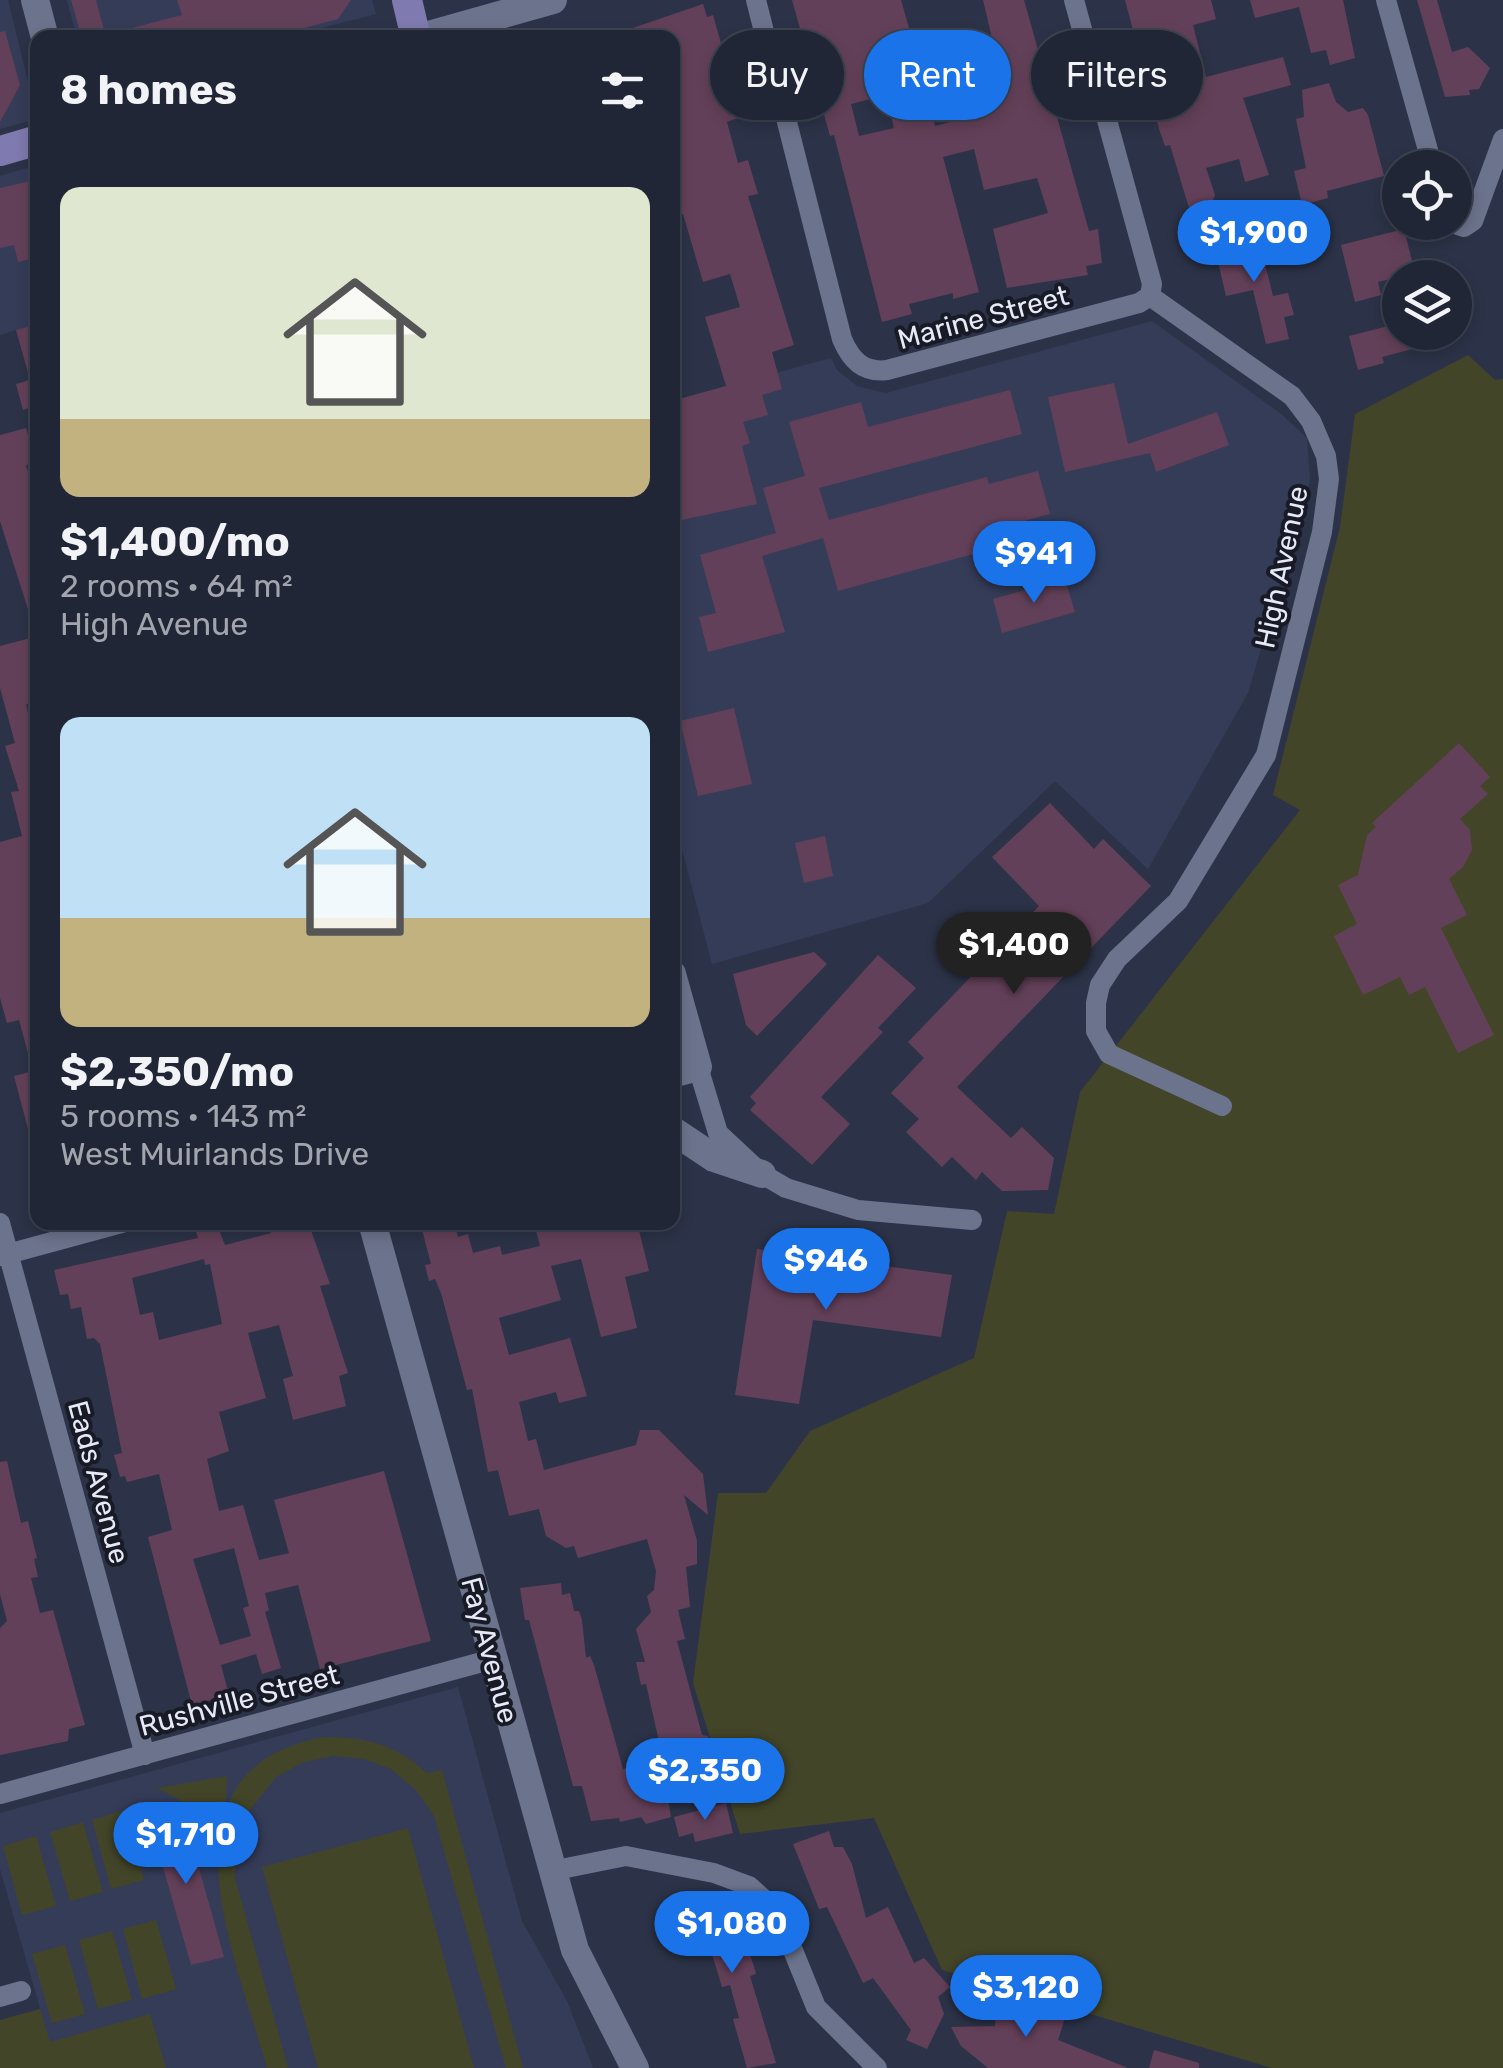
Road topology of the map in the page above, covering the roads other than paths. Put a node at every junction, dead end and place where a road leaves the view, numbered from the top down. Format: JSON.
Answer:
{"nodes":[{"id":1,"x":34,"y":0,"type":"edge"},
{"id":2,"x":408,"y":0,"type":"edge"},
{"id":3,"x":553,"y":0,"type":"edge"},
{"id":4,"x":756,"y":0,"type":"edge"},
{"id":5,"x":1074,"y":0,"type":"edge"},
{"id":6,"x":1386,"y":0,"type":"edge"},
{"id":7,"x":43,"y":30,"type":"edge"},
{"id":8,"x":415,"y":30,"type":"edge"},
{"id":9,"x":443,"y":30,"type":"edge"},
{"id":10,"x":1503,"y":139,"type":"edge"},
{"id":11,"x":30,"y":142,"type":"edge"},
{"id":12,"x":1428,"y":150,"type":"edge"},
{"id":13,"x":0,"y":151,"type":"edge"},
{"id":14,"x":1472,"y":222,"type":"edge"},
{"id":15,"x":1150,"y":296,"type":"junction"},
{"id":16,"x":680,"y":1033,"type":"edge"},
{"id":17,"x":685,"y":1070,"type":"edge"},
{"id":18,"x":1222,"y":1106,"type":"dead end"},
{"id":19,"x":680,"y":1135,"type":"edge"},
{"id":20,"x":762,"y":1174,"type":"junction"},
{"id":21,"x":972,"y":1220,"type":"dead end"},
{"id":22,"x":0,"y":1223,"type":"edge"},
{"id":23,"x":96,"y":1230,"type":"edge"},
{"id":24,"x":374,"y":1230,"type":"edge"},
{"id":25,"x":4,"y":1255,"type":"edge"},
{"id":26,"x":493,"y":1659,"type":"junction"},
{"id":27,"x":145,"y":1754,"type":"junction"},
{"id":28,"x":0,"y":1794,"type":"edge"},
{"id":29,"x":551,"y":1871,"type":"junction"},
{"id":30,"x":635,"y":2068,"type":"edge"},
{"id":31,"x":877,"y":2068,"type":"edge"}],
"edges":[{"from":1,"to":7,"type":"street"},
{"from":2,"to":8,"type":"main road"},
{"from":3,"to":9,"type":"street"},
{"from":4,"to":15,"type":"street","name":"Marine Street"},
{"from":5,"to":15,"type":"street"},
{"from":6,"to":12,"type":"street"},
{"from":10,"to":14,"type":"street"},
{"from":11,"to":13,"type":"main road"},
{"from":15,"to":18,"type":"street","name":"High Avenue"},
{"from":16,"to":17,"type":"street"},
{"from":17,"to":20,"type":"street"},
{"from":19,"to":20,"type":"street"},
{"from":20,"to":21,"type":"street"},
{"from":22,"to":25,"type":"street","name":"Eads Avenue"},
{"from":23,"to":25,"type":"street"},
{"from":24,"to":26,"type":"street","name":"Fay Avenue"},
{"from":25,"to":27,"type":"street","name":"Eads Avenue"},
{"from":26,"to":27,"type":"street","name":"Rushville Street"},
{"from":26,"to":29,"type":"street","name":"Fay Avenue"},
{"from":27,"to":28,"type":"street","name":"Rushville Street"},
{"from":29,"to":30,"type":"street","name":"Fay Avenue"},
{"from":29,"to":31,"type":"street"}]}
